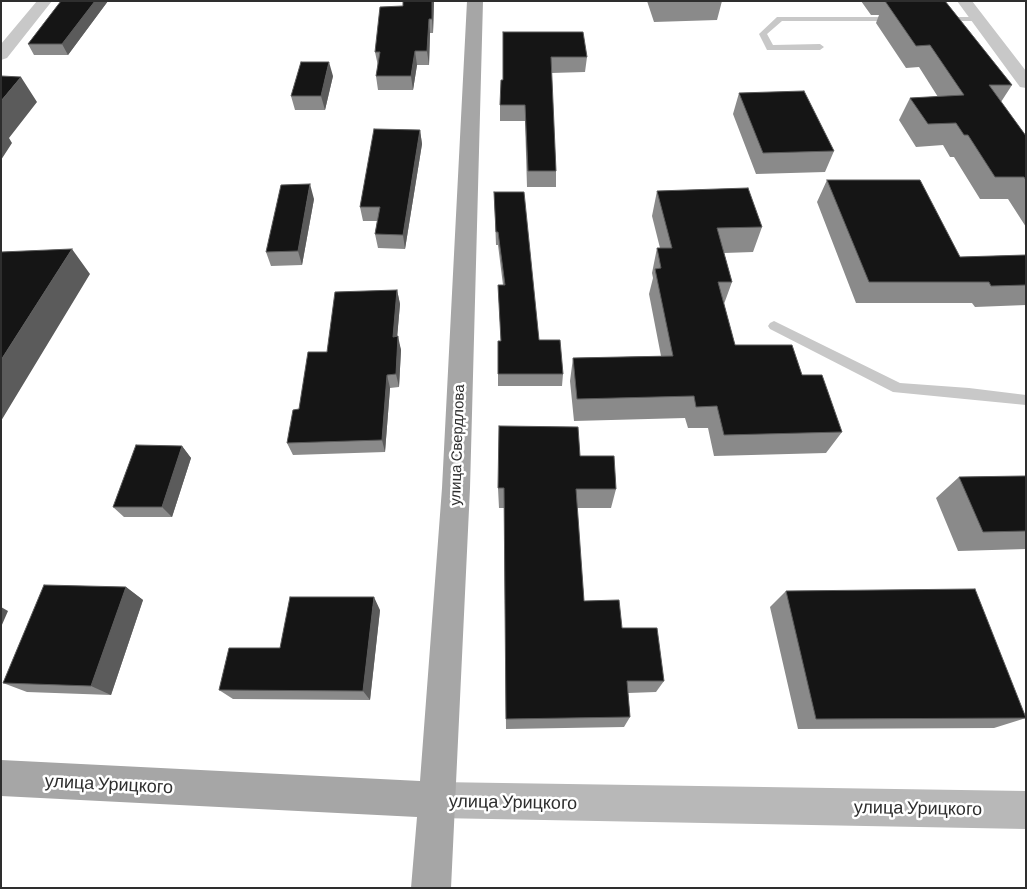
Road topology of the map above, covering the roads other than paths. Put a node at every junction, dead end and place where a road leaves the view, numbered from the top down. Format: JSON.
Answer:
{"nodes":[{"id":1,"x":45,"y":1,"type":"edge"},
{"id":2,"x":475,"y":1,"type":"edge"},
{"id":3,"x":964,"y":1,"type":"edge"},
{"id":4,"x":908,"y":19,"type":"edge"},
{"id":5,"x":928,"y":19,"type":"edge"},
{"id":6,"x":978,"y":19,"type":"junction"},
{"id":7,"x":820,"y":47,"type":"dead end"},
{"id":8,"x":1,"y":55,"type":"edge"},
{"id":9,"x":1026,"y":84,"type":"edge"},
{"id":10,"x":774,"y":326,"type":"dead end"},
{"id":11,"x":1026,"y":400,"type":"edge"},
{"id":12,"x":1,"y":778,"type":"edge"},
{"id":13,"x":437,"y":800,"type":"junction"},
{"id":14,"x":1026,"y":810,"type":"edge"},
{"id":15,"x":431,"y":888,"type":"edge"}],
"edges":[{"from":1,"to":8,"type":"street"},
{"from":2,"to":13,"type":"main road","name":"улица Свердлова"},
{"from":3,"to":6,"type":"street"},
{"from":4,"to":7,"type":"lane"},
{"from":5,"to":6,"type":"lane"},
{"from":6,"to":9,"type":"street"},
{"from":10,"to":11,"type":"lane"},
{"from":12,"to":13,"type":"main road","name":"улица Урицкого"},
{"from":13,"to":14,"type":"main road","name":"улица Урицкого"},
{"from":13,"to":15,"type":"main road","name":"улица Свердлова"}]}
